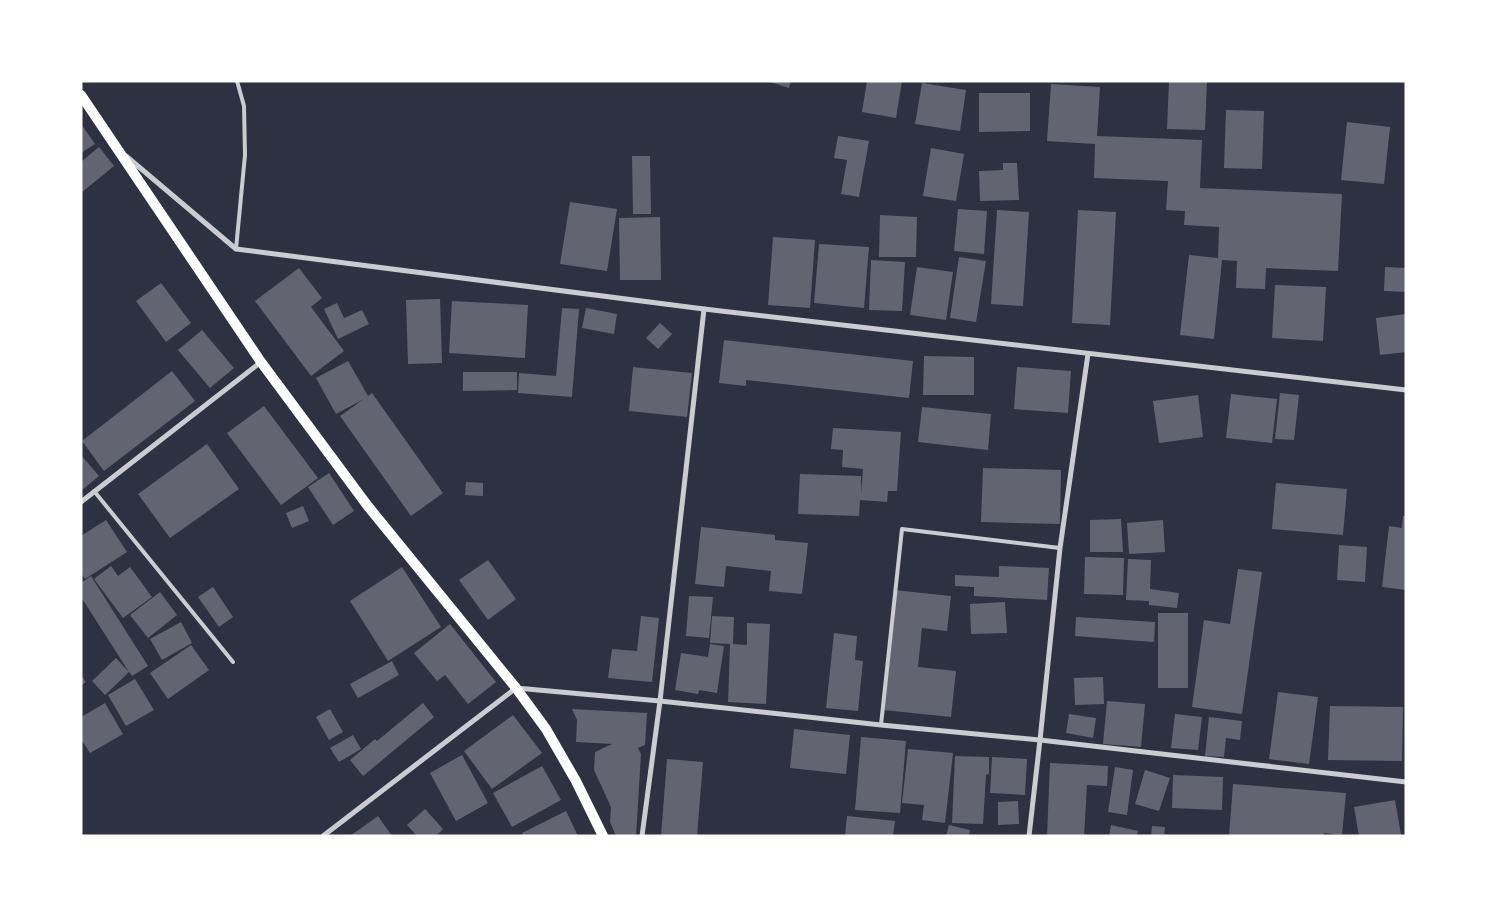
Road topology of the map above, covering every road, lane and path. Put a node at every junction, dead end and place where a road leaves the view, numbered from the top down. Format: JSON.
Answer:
{"nodes":[{"id":1,"x":237,"y":81,"type":"edge"},
{"id":2,"x":81,"y":94,"type":"edge"},
{"id":3,"x":119,"y":150,"type":"junction"},
{"id":4,"x":236,"y":249,"type":"junction"},
{"id":5,"x":704,"y":309,"type":"junction"},
{"id":6,"x":1088,"y":354,"type":"junction"},
{"id":7,"x":261,"y":362,"type":"junction"},
{"id":8,"x":1406,"y":390,"type":"edge"},
{"id":9,"x":94,"y":491,"type":"junction"},
{"id":10,"x":81,"y":502,"type":"edge"},
{"id":11,"x":1060,"y":548,"type":"junction"},
{"id":12,"x":233,"y":662,"type":"dead end"},
{"id":13,"x":516,"y":688,"type":"junction"},
{"id":14,"x":660,"y":701,"type":"junction"},
{"id":15,"x":881,"y":725,"type":"junction"},
{"id":16,"x":1040,"y":740,"type":"junction"},
{"id":17,"x":1406,"y":782,"type":"edge"},
{"id":18,"x":322,"y":836,"type":"edge"},
{"id":19,"x":603,"y":836,"type":"edge"},
{"id":20,"x":642,"y":836,"type":"edge"},
{"id":21,"x":1028,"y":836,"type":"edge"}],
"edges":[{"from":1,"to":4,"type":"lane"},
{"from":2,"to":3,"type":"main road"},
{"from":3,"to":4,"type":"street"},
{"from":3,"to":7,"type":"main road"},
{"from":4,"to":5,"type":"street"},
{"from":5,"to":6,"type":"street"},
{"from":5,"to":14,"type":"street"},
{"from":6,"to":8,"type":"street"},
{"from":6,"to":11,"type":"street"},
{"from":7,"to":9,"type":"street"},
{"from":7,"to":13,"type":"main road"},
{"from":9,"to":10,"type":"street"},
{"from":9,"to":12,"type":"lane"},
{"from":11,"to":15,"type":"lane"},
{"from":11,"to":16,"type":"street"},
{"from":13,"to":14,"type":"street"},
{"from":13,"to":18,"type":"street"},
{"from":13,"to":19,"type":"main road"},
{"from":14,"to":15,"type":"street"},
{"from":14,"to":20,"type":"street"},
{"from":15,"to":16,"type":"street"},
{"from":16,"to":17,"type":"street"},
{"from":16,"to":21,"type":"street"}]}
